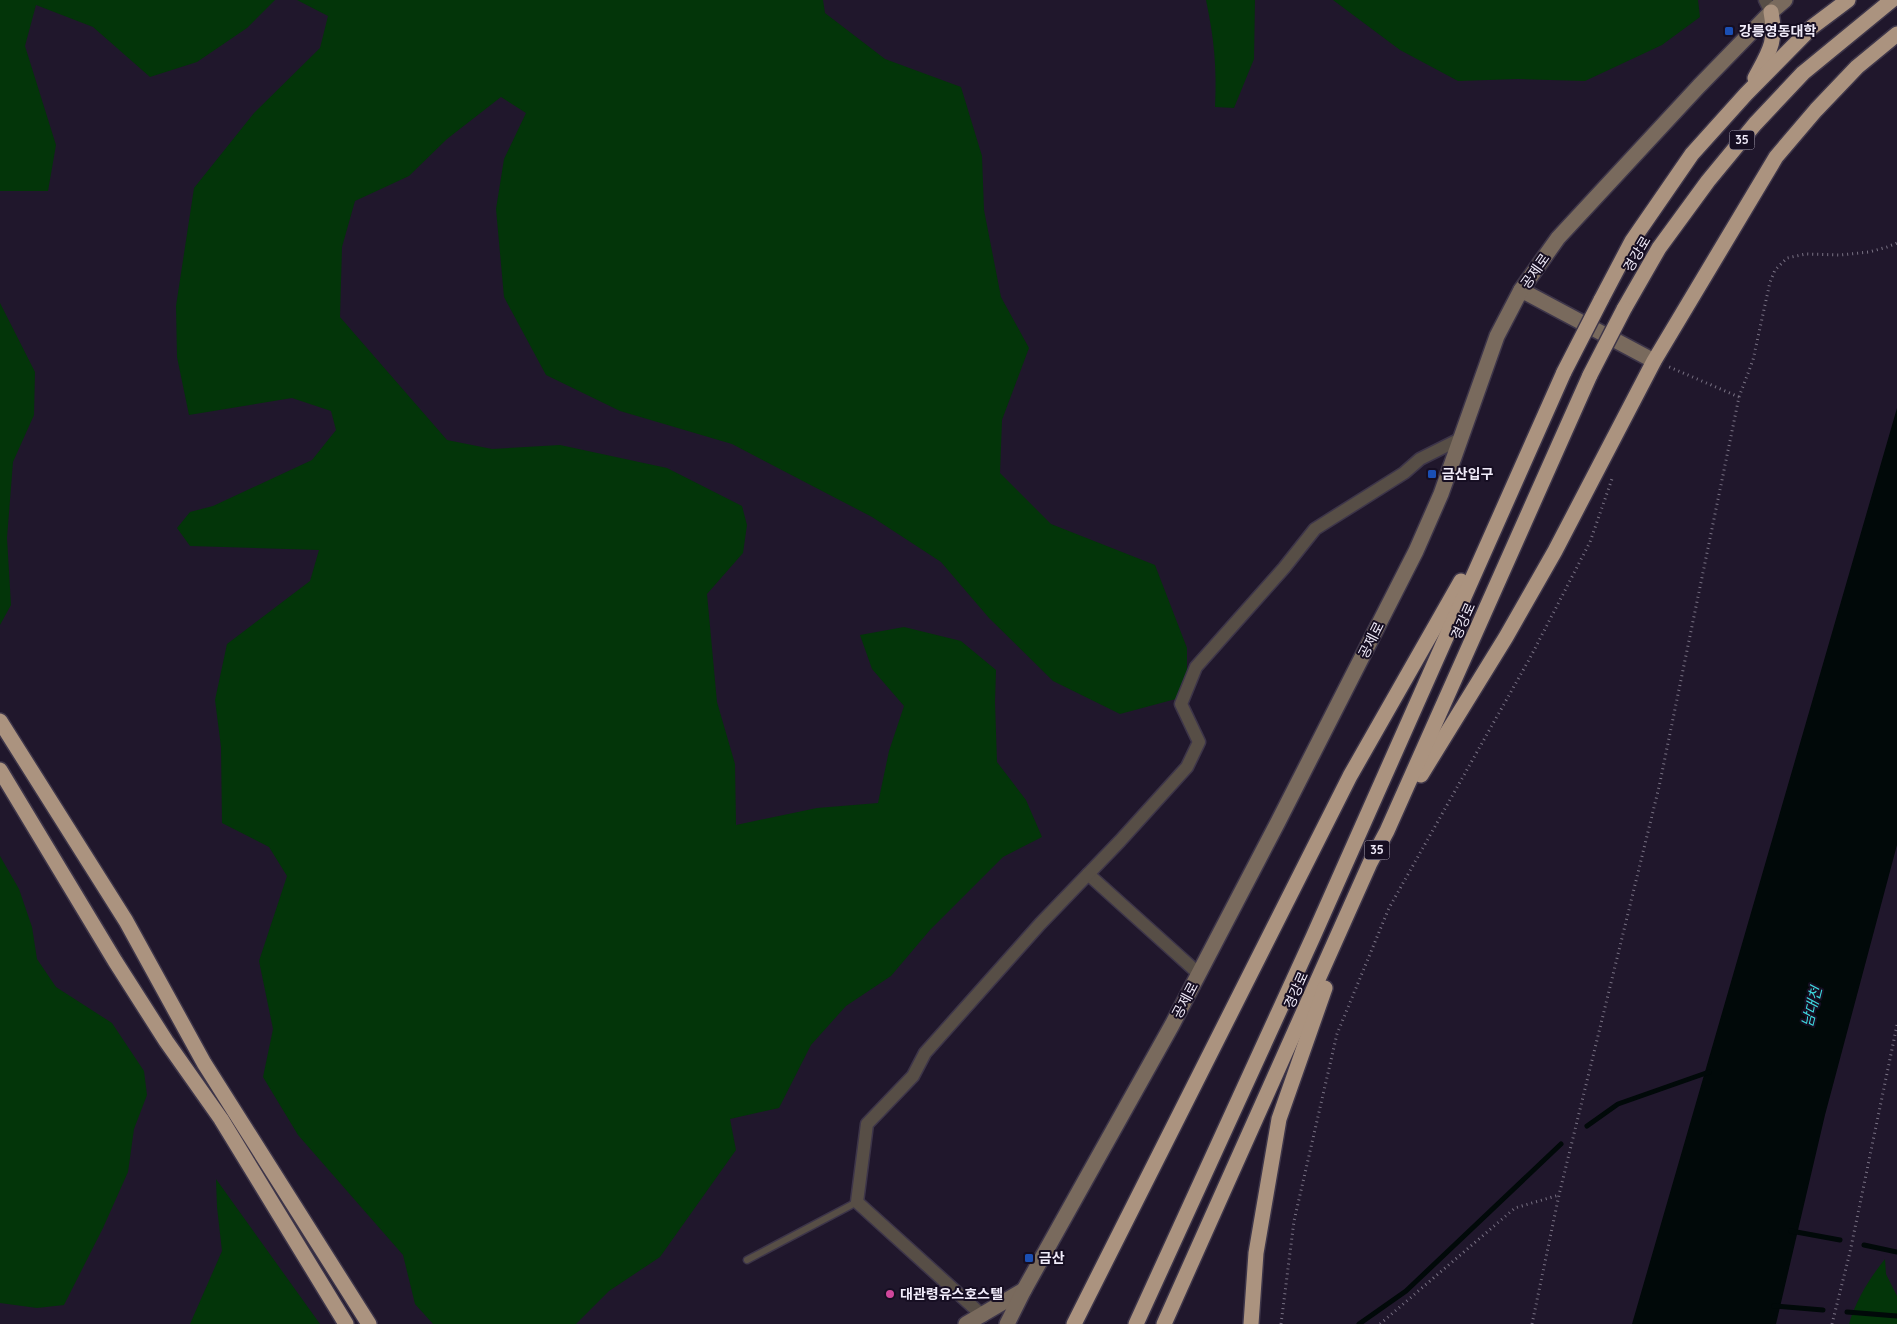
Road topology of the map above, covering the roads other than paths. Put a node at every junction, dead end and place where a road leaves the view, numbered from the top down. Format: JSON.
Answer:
{"nodes":[{"id":1,"x":1785,"y":0,"type":"edge"},
{"id":2,"x":1848,"y":0,"type":"edge"},
{"id":3,"x":1892,"y":0,"type":"edge"},
{"id":4,"x":1768,"y":6,"type":"edge"},
{"id":5,"x":1897,"y":34,"type":"edge"},
{"id":6,"x":1746,"y":94,"type":"junction"},
{"id":7,"x":1522,"y":290,"type":"junction"},
{"id":8,"x":1654,"y":361,"type":"junction"},
{"id":9,"x":1460,"y":439,"type":"junction"},
{"id":10,"x":1504,"y":506,"type":"junction"},
{"id":11,"x":0,"y":721,"type":"edge"},
{"id":12,"x":0,"y":770,"type":"edge"},
{"id":13,"x":1387,"y":831,"type":"junction"},
{"id":14,"x":1370,"y":863,"type":"junction"},
{"id":15,"x":1088,"y":874,"type":"junction"},
{"id":16,"x":1199,"y":974,"type":"junction"},
{"id":17,"x":857,"y":1202,"type":"junction"},
{"id":18,"x":747,"y":1260,"type":"dead end"},
{"id":19,"x":1024,"y":1290,"type":"junction"},
{"id":20,"x":983,"y":1316,"type":"junction"},
{"id":21,"x":346,"y":1324,"type":"edge"},
{"id":22,"x":370,"y":1324,"type":"edge"},
{"id":23,"x":966,"y":1324,"type":"edge"},
{"id":24,"x":1007,"y":1324,"type":"edge"},
{"id":25,"x":1074,"y":1324,"type":"edge"},
{"id":26,"x":1136,"y":1324,"type":"edge"},
{"id":27,"x":1164,"y":1324,"type":"edge"},
{"id":28,"x":1251,"y":1324,"type":"edge"}],
"edges":[{"from":1,"to":4,"type":"street","name":"공제로"},
{"from":2,"to":6,"type":"highway","name":"경강로"},
{"from":3,"to":13,"type":"highway","name":"경강로","number":"35","bridge":true},
{"from":4,"to":6,"type":"highway"},
{"from":4,"to":7,"type":"street","name":"공제로"},
{"from":5,"to":8,"type":"highway"},
{"from":6,"to":10,"type":"highway","name":"경강로","bridge":true},
{"from":7,"to":8,"type":"street"},
{"from":7,"to":9,"type":"street","name":"공제로"},
{"from":8,"to":13,"type":"highway"},
{"from":9,"to":15,"type":"street"},
{"from":9,"to":16,"type":"street","name":"공제로"},
{"from":10,"to":25,"type":"highway"},
{"from":10,"to":26,"type":"highway","name":"경강로"},
{"from":11,"to":22,"type":"highway"},
{"from":12,"to":21,"type":"highway"},
{"from":13,"to":14,"type":"highway","name":"경강로","number":"35"},
{"from":14,"to":27,"type":"highway","name":"경강로","number":"35"},
{"from":14,"to":28,"type":"highway"},
{"from":15,"to":16,"type":"street"},
{"from":15,"to":17,"type":"street"},
{"from":16,"to":19,"type":"street","name":"공제로"},
{"from":17,"to":18,"type":"lane"},
{"from":17,"to":20,"type":"street"},
{"from":19,"to":20,"type":"street"},
{"from":19,"to":24,"type":"street","name":"공제로"},
{"from":20,"to":23,"type":"street"}]}
